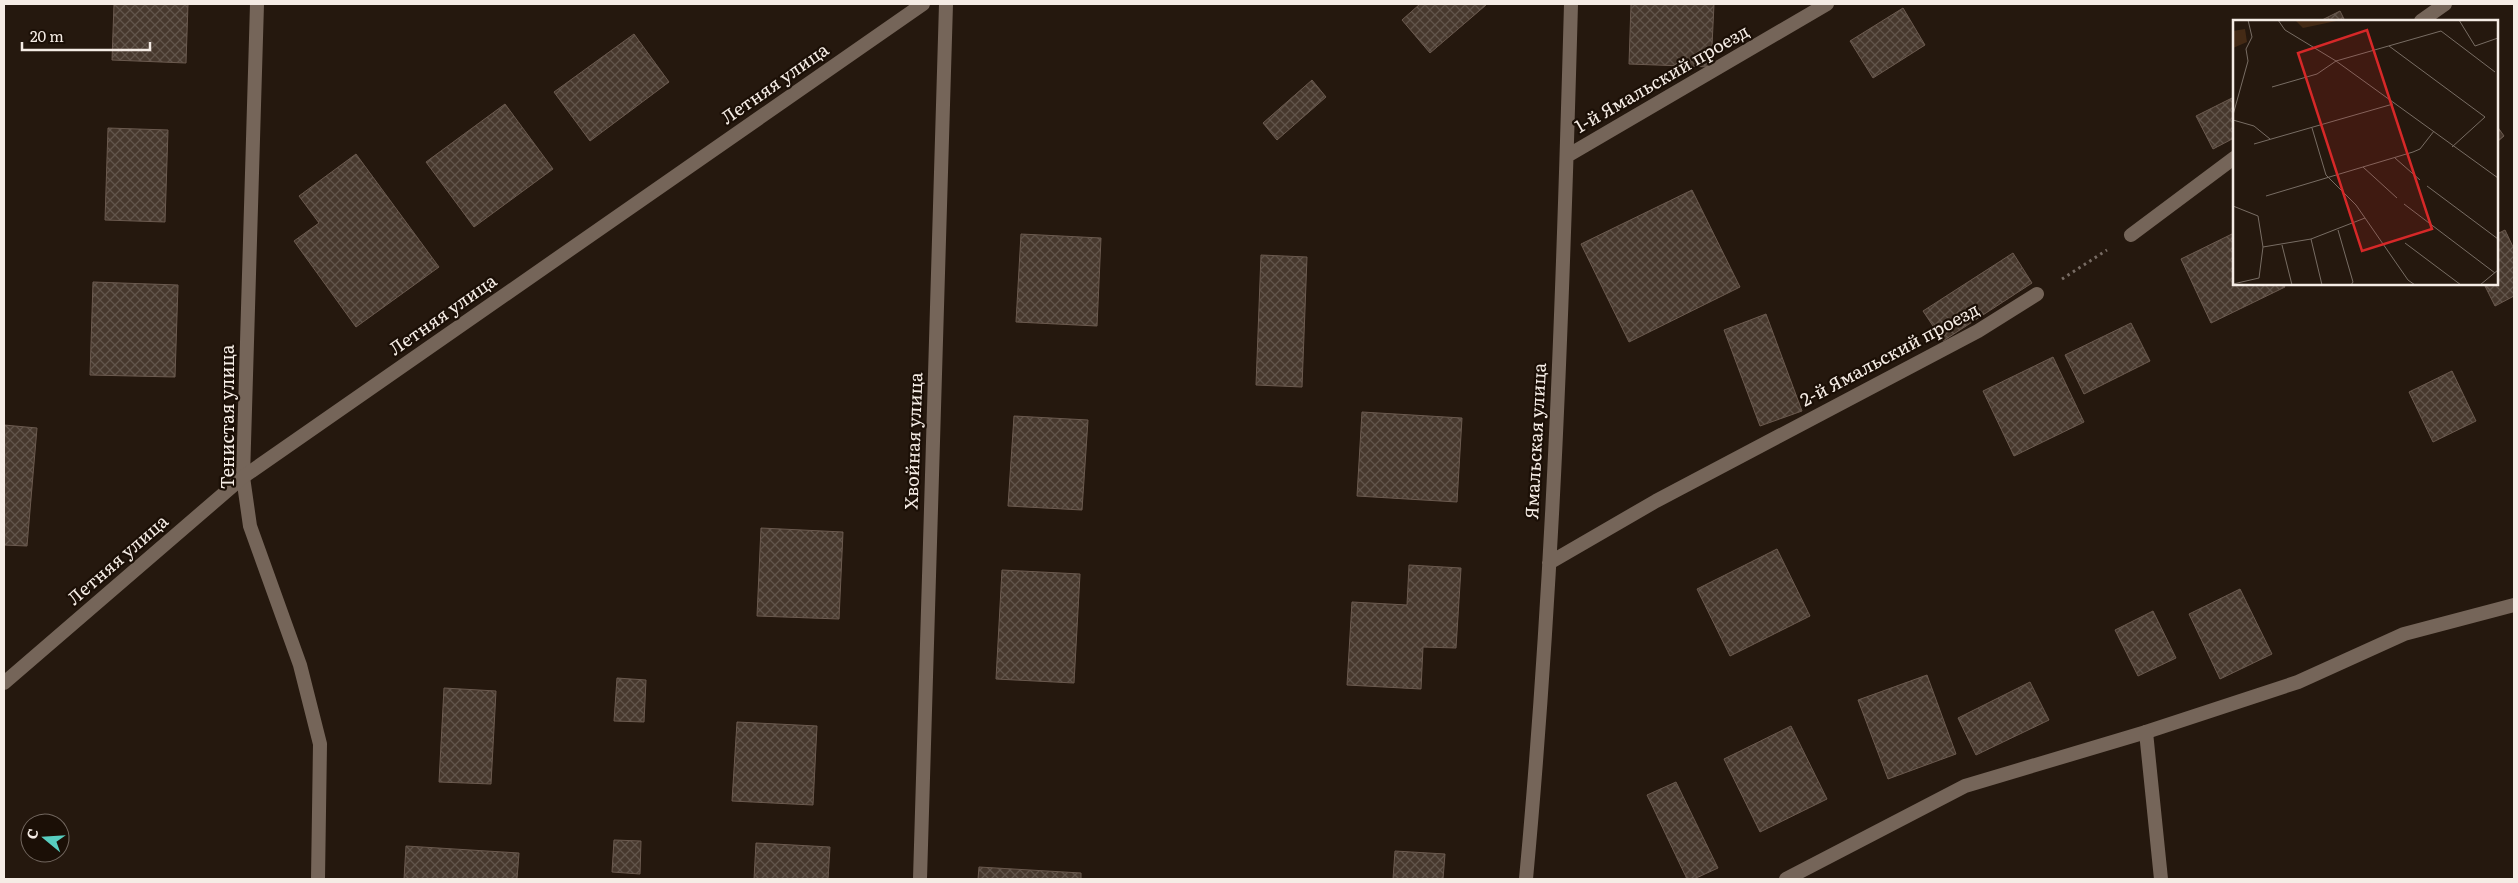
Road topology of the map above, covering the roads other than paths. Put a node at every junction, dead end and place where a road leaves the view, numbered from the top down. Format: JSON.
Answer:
{"nodes":[{"id":1,"x":257,"y":4,"type":"edge"},
{"id":2,"x":923,"y":4,"type":"edge"},
{"id":3,"x":946,"y":4,"type":"edge"},
{"id":4,"x":1571,"y":4,"type":"edge"},
{"id":5,"x":1827,"y":4,"type":"edge"},
{"id":6,"x":2445,"y":4,"type":"edge"},
{"id":7,"x":2422,"y":20,"type":"edge"},
{"id":8,"x":1567,"y":156,"type":"junction"},
{"id":9,"x":2233,"y":159,"type":"edge"},
{"id":10,"x":2131,"y":235,"type":"road end"},
{"id":11,"x":2037,"y":294,"type":"road end"},
{"id":12,"x":243,"y":477,"type":"junction"},
{"id":13,"x":1549,"y":563,"type":"junction"},
{"id":14,"x":2514,"y":605,"type":"edge"},
{"id":15,"x":4,"y":683,"type":"edge"},
{"id":16,"x":2146,"y":732,"type":"junction"},
{"id":17,"x":318,"y":879,"type":"edge"},
{"id":18,"x":920,"y":879,"type":"edge"},
{"id":19,"x":1526,"y":879,"type":"edge"},
{"id":20,"x":1786,"y":879,"type":"edge"},
{"id":21,"x":2160,"y":879,"type":"edge"}],
"edges":[{"from":1,"to":12,"type":"street","name":"Тенистая улица"},
{"from":2,"to":12,"type":"street","name":"Летняя улица"},
{"from":3,"to":18,"type":"street","name":"Хвойная улица"},
{"from":4,"to":8,"type":"street","name":"Ямальская улица"},
{"from":5,"to":8,"type":"street","name":"1-й Ямальский проезд"},
{"from":6,"to":7,"type":"street"},
{"from":8,"to":13,"type":"street","name":"Ямальская улица"},
{"from":9,"to":10,"type":"street"},
{"from":11,"to":13,"type":"street","name":"2-й Ямальский проезд"},
{"from":12,"to":15,"type":"street","name":"Летняя улица"},
{"from":12,"to":17,"type":"street","name":"Тенистая улица"},
{"from":13,"to":19,"type":"street","name":"Ямальская улица"},
{"from":14,"to":16,"type":"street"},
{"from":16,"to":20,"type":"street"},
{"from":16,"to":21,"type":"street"}]}
